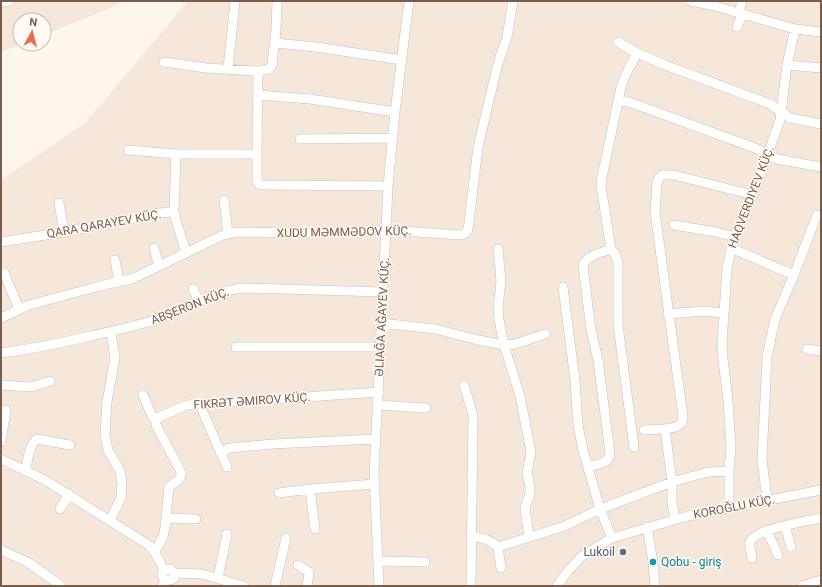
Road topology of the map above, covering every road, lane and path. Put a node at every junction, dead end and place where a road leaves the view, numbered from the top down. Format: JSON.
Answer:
{"nodes":[{"id":1,"x":9,"y":1,"type":"edge"},
{"id":2,"x":235,"y":1,"type":"edge"},
{"id":3,"x":278,"y":1,"type":"edge"},
{"id":4,"x":401,"y":1,"type":"edge"},
{"id":5,"x":409,"y":1,"type":"edge"},
{"id":6,"x":513,"y":1,"type":"edge"},
{"id":7,"x":690,"y":1,"type":"edge"},
{"id":8,"x":742,"y":1,"type":"edge"},
{"id":9,"x":1,"y":3,"type":"edge"},
{"id":10,"x":711,"y":3,"type":"edge"},
{"id":11,"x":740,"y":14,"type":"junction"},
{"id":12,"x":737,"y":27,"type":"dead end"},
{"id":13,"x":795,"y":29,"type":"junction"},
{"id":14,"x":821,"y":32,"type":"edge"},
{"id":15,"x":618,"y":42,"type":"dead end"},
{"id":16,"x":275,"y":43,"type":"junction"},
{"id":17,"x":637,"y":53,"type":"junction"},
{"id":18,"x":402,"y":60,"type":"junction"},
{"id":19,"x":164,"y":62,"type":"dead end"},
{"id":20,"x":787,"y":65,"type":"junction"},
{"id":21,"x":821,"y":68,"type":"edge"},
{"id":22,"x":228,"y":69,"type":"junction"},
{"id":23,"x":258,"y":71,"type":"junction"},
{"id":24,"x":258,"y":96,"type":"junction"},
{"id":25,"x":618,"y":101,"type":"junction"},
{"id":26,"x":395,"y":112,"type":"junction"},
{"id":27,"x":781,"y":112,"type":"junction"},
{"id":28,"x":821,"y":124,"type":"edge"},
{"id":29,"x":392,"y":138,"type":"junction"},
{"id":30,"x":300,"y":139,"type":"dead end"},
{"id":31,"x":128,"y":150,"type":"dead end"},
{"id":32,"x":176,"y":154,"type":"junction"},
{"id":33,"x":258,"y":154,"type":"junction"},
{"id":34,"x":766,"y":155,"type":"junction"},
{"id":35,"x":821,"y":166,"type":"edge"},
{"id":36,"x":388,"y":186,"type":"junction"},
{"id":37,"x":753,"y":195,"type":"junction"},
{"id":38,"x":224,"y":200,"type":"dead end"},
{"id":39,"x":59,"y":203,"type":"dead end"},
{"id":40,"x":174,"y":212,"type":"junction"},
{"id":41,"x":817,"y":215,"type":"dead end"},
{"id":42,"x":674,"y":225,"type":"dead end"},
{"id":43,"x":386,"y":230,"type":"junction"},
{"id":44,"x":64,"y":232,"type":"junction"},
{"id":45,"x":228,"y":234,"type":"junction"},
{"id":46,"x":734,"y":238,"type":"junction"},
{"id":47,"x":1,"y":242,"type":"edge"},
{"id":48,"x":154,"y":248,"type":"dead end"},
{"id":49,"x":731,"y":248,"type":"junction"},
{"id":50,"x":498,"y":249,"type":"dead end"},
{"id":51,"x":611,"y":249,"type":"junction"},
{"id":52,"x":186,"y":252,"type":"junction"},
{"id":53,"x":115,"y":260,"type":"dead end"},
{"id":54,"x":159,"y":266,"type":"junction"},
{"id":55,"x":4,"y":273,"type":"dead end"},
{"id":56,"x":794,"y":275,"type":"junction"},
{"id":57,"x":119,"y":281,"type":"junction"},
{"id":58,"x":563,"y":287,"type":"dead end"},
{"id":59,"x":193,"y":288,"type":"dead end"},
{"id":60,"x":383,"y":292,"type":"junction"},
{"id":61,"x":199,"y":301,"type":"junction"},
{"id":62,"x":19,"y":309,"type":"junction"},
{"id":63,"x":724,"y":313,"type":"junction"},
{"id":64,"x":668,"y":314,"type":"junction"},
{"id":65,"x":1,"y":318,"type":"edge"},
{"id":66,"x":381,"y":323,"type":"junction"},
{"id":67,"x":112,"y":332,"type":"junction"},
{"id":68,"x":545,"y":334,"type":"dead end"},
{"id":69,"x":504,"y":345,"type":"junction"},
{"id":70,"x":236,"y":347,"type":"dead end"},
{"id":71,"x":380,"y":347,"type":"junction"},
{"id":72,"x":807,"y":349,"type":"dead end"},
{"id":73,"x":821,"y":351,"type":"edge"},
{"id":74,"x":1,"y":353,"type":"edge"},
{"id":75,"x":50,"y":381,"type":"dead end"},
{"id":76,"x":1,"y":385,"type":"edge"},
{"id":77,"x":464,"y":385,"type":"dead end"},
{"id":78,"x":379,"y":392,"type":"junction"},
{"id":79,"x":143,"y":395,"type":"dead end"},
{"id":80,"x":201,"y":404,"type":"junction"},
{"id":81,"x":378,"y":405,"type":"junction"},
{"id":82,"x":426,"y":408,"type":"dead end"},
{"id":83,"x":6,"y":410,"type":"dead end"},
{"id":84,"x":156,"y":421,"type":"junction"},
{"id":85,"x":665,"y":429,"type":"junction"},
{"id":86,"x":644,"y":430,"type":"dead end"},
{"id":87,"x":376,"y":439,"type":"junction"},
{"id":88,"x":1,"y":441,"type":"edge"},
{"id":89,"x":70,"y":445,"type":"dead end"},
{"id":90,"x":634,"y":447,"type":"dead end"},
{"id":91,"x":220,"y":452,"type":"junction"},
{"id":92,"x":1,"y":459,"type":"edge"},
{"id":93,"x":227,"y":467,"type":"dead end"},
{"id":94,"x":588,"y":467,"type":"junction"},
{"id":95,"x":25,"y":471,"type":"junction"},
{"id":96,"x":729,"y":471,"type":"junction"},
{"id":97,"x":672,"y":482,"type":"junction"},
{"id":98,"x":374,"y":484,"type":"junction"},
{"id":99,"x":310,"y":489,"type":"junction"},
{"id":100,"x":821,"y":490,"type":"edge"},
{"id":101,"x":279,"y":493,"type":"dead end"},
{"id":102,"x":69,"y":494,"type":"junction"},
{"id":103,"x":767,"y":500,"type":"junction"},
{"id":104,"x":729,"y":507,"type":"junction"},
{"id":105,"x":600,"y":509,"type":"junction"},
{"id":106,"x":60,"y":510,"type":"dead end"},
{"id":107,"x":166,"y":518,"type":"junction"},
{"id":108,"x":821,"y":518,"type":"edge"},
{"id":109,"x":196,"y":519,"type":"dead end"},
{"id":110,"x":674,"y":519,"type":"junction"},
{"id":111,"x":110,"y":520,"type":"junction"},
{"id":112,"x":784,"y":526,"type":"junction"},
{"id":113,"x":647,"y":527,"type":"junction"},
{"id":114,"x":315,"y":529,"type":"dead end"},
{"id":115,"x":767,"y":530,"type":"junction"},
{"id":116,"x":227,"y":534,"type":"dead end"},
{"id":117,"x":472,"y":537,"type":"junction"},
{"id":118,"x":529,"y":537,"type":"junction"},
{"id":119,"x":286,"y":538,"type":"dead end"},
{"id":120,"x":612,"y":538,"type":"junction"},
{"id":121,"x":498,"y":547,"type":"junction"},
{"id":122,"x":791,"y":547,"type":"dead end"},
{"id":123,"x":1,"y":550,"type":"edge"},
{"id":124,"x":155,"y":552,"type":"junction"},
{"id":125,"x":778,"y":556,"type":"dead end"},
{"id":126,"x":752,"y":558,"type":"dead end"},
{"id":127,"x":378,"y":561,"type":"junction"},
{"id":128,"x":425,"y":562,"type":"dead end"},
{"id":129,"x":298,"y":565,"type":"dead end"},
{"id":130,"x":501,"y":568,"type":"dead end"},
{"id":131,"x":164,"y":570,"type":"junction"},
{"id":132,"x":174,"y":573,"type":"junction"},
{"id":133,"x":218,"y":578,"type":"junction"},
{"id":134,"x":821,"y":580,"type":"edge"},
{"id":135,"x":164,"y":583,"type":"edge"},
{"id":136,"x":61,"y":586,"type":"edge"},
{"id":137,"x":244,"y":586,"type":"edge"},
{"id":138,"x":275,"y":586,"type":"edge"},
{"id":139,"x":307,"y":586,"type":"edge"},
{"id":140,"x":379,"y":586,"type":"edge"},
{"id":141,"x":471,"y":586,"type":"edge"},
{"id":142,"x":557,"y":586,"type":"edge"},
{"id":143,"x":655,"y":586,"type":"edge"},
{"id":144,"x":802,"y":586,"type":"edge"}],
"edges":[{"from":1,"to":9,"type":"street"},
{"from":2,"to":22,"type":"street"},
{"from":3,"to":16,"type":"street"},
{"from":4,"to":5,"type":"street"},
{"from":5,"to":18,"type":"street","name":"ƏLIAĞA AĞAYEV KÜÇ."},
{"from":6,"to":43,"type":"street","name":"XUDU MƏMMƏDOV KÜÇ."},
{"from":7,"to":10,"type":"street"},
{"from":8,"to":11,"type":"street"},
{"from":10,"to":11,"type":"street"},
{"from":11,"to":12,"type":"street"},
{"from":11,"to":13,"type":"street"},
{"from":13,"to":14,"type":"street"},
{"from":13,"to":20,"type":"street","name":"HAQVERDIYEV KÜÇ."},
{"from":15,"to":17,"type":"street"},
{"from":16,"to":18,"type":"street"},
{"from":16,"to":23,"type":"street"},
{"from":17,"to":25,"type":"street"},
{"from":17,"to":27,"type":"street"},
{"from":18,"to":26,"type":"street","name":"ƏLIAĞA AĞAYEV KÜÇ."},
{"from":19,"to":22,"type":"street"},
{"from":20,"to":21,"type":"street"},
{"from":20,"to":27,"type":"street","name":"HAQVERDIYEV KÜÇ."},
{"from":22,"to":23,"type":"street"},
{"from":23,"to":24,"type":"street"},
{"from":24,"to":26,"type":"street"},
{"from":24,"to":33,"type":"street"},
{"from":25,"to":34,"type":"street"},
{"from":25,"to":51,"type":"street"},
{"from":26,"to":29,"type":"street","name":"ƏLIAĞA AĞAYEV KÜÇ."},
{"from":27,"to":28,"type":"street"},
{"from":27,"to":34,"type":"street","name":"HAQVERDIYEV KÜÇ."},
{"from":29,"to":30,"type":"street"},
{"from":29,"to":36,"type":"street","name":"ƏLIAĞA AĞAYEV KÜÇ."},
{"from":31,"to":32,"type":"street"},
{"from":32,"to":33,"type":"street"},
{"from":32,"to":40,"type":"street","name":"QARA QARAYEV KÜÇ."},
{"from":33,"to":36,"type":"street"},
{"from":34,"to":35,"type":"street"},
{"from":34,"to":37,"type":"street","name":"HAQVERDIYEV KÜÇ."},
{"from":36,"to":43,"type":"street","name":"ƏLIAĞA AĞAYEV KÜÇ."},
{"from":37,"to":46,"type":"street","name":"HAQVERDIYEV KÜÇ."},
{"from":37,"to":64,"type":"street"},
{"from":38,"to":45,"type":"street"},
{"from":39,"to":44,"type":"street"},
{"from":40,"to":44,"type":"street","name":"QARA QARAYEV KÜÇ."},
{"from":40,"to":52,"type":"street"},
{"from":41,"to":56,"type":"street"},
{"from":42,"to":46,"type":"street"},
{"from":43,"to":45,"type":"street","name":"XUDU MƏMMƏDOV KÜÇ."},
{"from":43,"to":60,"type":"street","name":"ƏLIAĞA AĞAYEV KÜÇ."},
{"from":44,"to":47,"type":"street","name":"QARA QARAYEV KÜÇ."},
{"from":45,"to":52,"type":"street","name":"XUDU MƏMMƏDOV KÜÇ."},
{"from":46,"to":49,"type":"street","name":"HAQVERDIYEV KÜÇ."},
{"from":48,"to":54,"type":"street"},
{"from":49,"to":56,"type":"street"},
{"from":49,"to":63,"type":"street","name":"HAQVERDIYEV KÜÇ."},
{"from":50,"to":69,"type":"street"},
{"from":51,"to":90,"type":"street"},
{"from":51,"to":94,"type":"street"},
{"from":52,"to":54,"type":"street","name":"XUDU MƏMMƏDOV KÜÇ."},
{"from":53,"to":57,"type":"street"},
{"from":54,"to":57,"type":"street","name":"XUDU MƏMMƏDOV KÜÇ."},
{"from":55,"to":62,"type":"street"},
{"from":56,"to":103,"type":"street"},
{"from":57,"to":62,"type":"street","name":"XUDU MƏMMƏDOV KÜÇ."},
{"from":58,"to":94,"type":"street"},
{"from":59,"to":61,"type":"street"},
{"from":60,"to":61,"type":"street","name":"ABŞERON KÜÇ."},
{"from":60,"to":66,"type":"street","name":"ƏLIAĞA AĞAYEV KÜÇ."},
{"from":61,"to":67,"type":"street","name":"ABŞERON KÜÇ."},
{"from":62,"to":65,"type":"street","name":"XUDU MƏMMƏDOV KÜÇ."},
{"from":63,"to":64,"type":"street"},
{"from":63,"to":96,"type":"street","name":"HAQVERDIYEV KÜÇ."},
{"from":64,"to":85,"type":"street"},
{"from":66,"to":69,"type":"street"},
{"from":66,"to":71,"type":"street","name":"ƏLIAĞA AĞAYEV KÜÇ."},
{"from":67,"to":74,"type":"street","name":"ABŞERON KÜÇ."},
{"from":67,"to":111,"type":"street"},
{"from":68,"to":69,"type":"street"},
{"from":69,"to":118,"type":"street"},
{"from":70,"to":71,"type":"street"},
{"from":71,"to":78,"type":"street","name":"ƏLIAĞA AĞAYEV KÜÇ."},
{"from":72,"to":73,"type":"street"},
{"from":75,"to":76,"type":"street"},
{"from":77,"to":117,"type":"street"},
{"from":78,"to":80,"type":"street","name":"FIKRƏT ƏMIROV KÜÇ."},
{"from":78,"to":81,"type":"street","name":"ƏLIAĞA AĞAYEV KÜÇ."},
{"from":79,"to":84,"type":"street"},
{"from":80,"to":84,"type":"street","name":"FIKRƏT ƏMIROV KÜÇ."},
{"from":80,"to":91,"type":"street"},
{"from":81,"to":82,"type":"street"},
{"from":81,"to":87,"type":"street","name":"ƏLIAĞA AĞAYEV KÜÇ."},
{"from":83,"to":88,"type":"street"},
{"from":84,"to":107,"type":"street"},
{"from":85,"to":86,"type":"street"},
{"from":85,"to":97,"type":"street"},
{"from":87,"to":91,"type":"street"},
{"from":87,"to":98,"type":"street","name":"ƏLIAĞA AĞAYEV KÜÇ."},
{"from":89,"to":95,"type":"street"},
{"from":91,"to":93,"type":"street"},
{"from":92,"to":95,"type":"street"},
{"from":94,"to":105,"type":"street"},
{"from":95,"to":102,"type":"street"},
{"from":96,"to":97,"type":"street"},
{"from":96,"to":104,"type":"street","name":"HAQVERDIYEV KÜÇ."},
{"from":97,"to":105,"type":"street"},
{"from":97,"to":110,"type":"street"},
{"from":98,"to":99,"type":"street"},
{"from":98,"to":127,"type":"street","name":"ƏLIAĞA AĞAYEV KÜÇ."},
{"from":99,"to":101,"type":"street"},
{"from":99,"to":114,"type":"street"},
{"from":100,"to":103,"type":"street","name":"KOROĞLU KÜÇ."},
{"from":102,"to":106,"type":"street"},
{"from":102,"to":111,"type":"street"},
{"from":103,"to":104,"type":"street","name":"KOROĞLU KÜÇ."},
{"from":104,"to":110,"type":"street","name":"KOROĞLU KÜÇ."},
{"from":105,"to":118,"type":"street"},
{"from":105,"to":120,"type":"street"},
{"from":107,"to":109,"type":"street"},
{"from":107,"to":124,"type":"street"},
{"from":108,"to":112,"type":"street"},
{"from":110,"to":113,"type":"street","name":"KOROĞLU KÜÇ."},
{"from":111,"to":124,"type":"street"},
{"from":112,"to":115,"type":"street"},
{"from":112,"to":122,"type":"street"},
{"from":113,"to":120,"type":"street","name":"KOROĞLU KÜÇ."},
{"from":113,"to":143,"type":"street"},
{"from":115,"to":125,"type":"street"},
{"from":115,"to":126,"type":"street"},
{"from":116,"to":133,"type":"street"},
{"from":117,"to":121,"type":"street"},
{"from":117,"to":141,"type":"street"},
{"from":118,"to":121,"type":"street"},
{"from":119,"to":138,"type":"street"},
{"from":120,"to":142,"type":"street","name":"KOROĞLU KÜÇ."},
{"from":121,"to":130,"type":"street"},
{"from":123,"to":136,"type":"street"},
{"from":124,"to":131,"type":"street"},
{"from":127,"to":128,"type":"street"},
{"from":127,"to":140,"type":"street","name":"ƏLIAĞA AĞAYEV KÜÇ."},
{"from":129,"to":139,"type":"street"},
{"from":131,"to":132,"type":"street"},
{"from":131,"to":135,"type":"street"},
{"from":132,"to":133,"type":"street"},
{"from":132,"to":135,"type":"street"},
{"from":133,"to":137,"type":"street"},
{"from":134,"to":144,"type":"street"}]}
